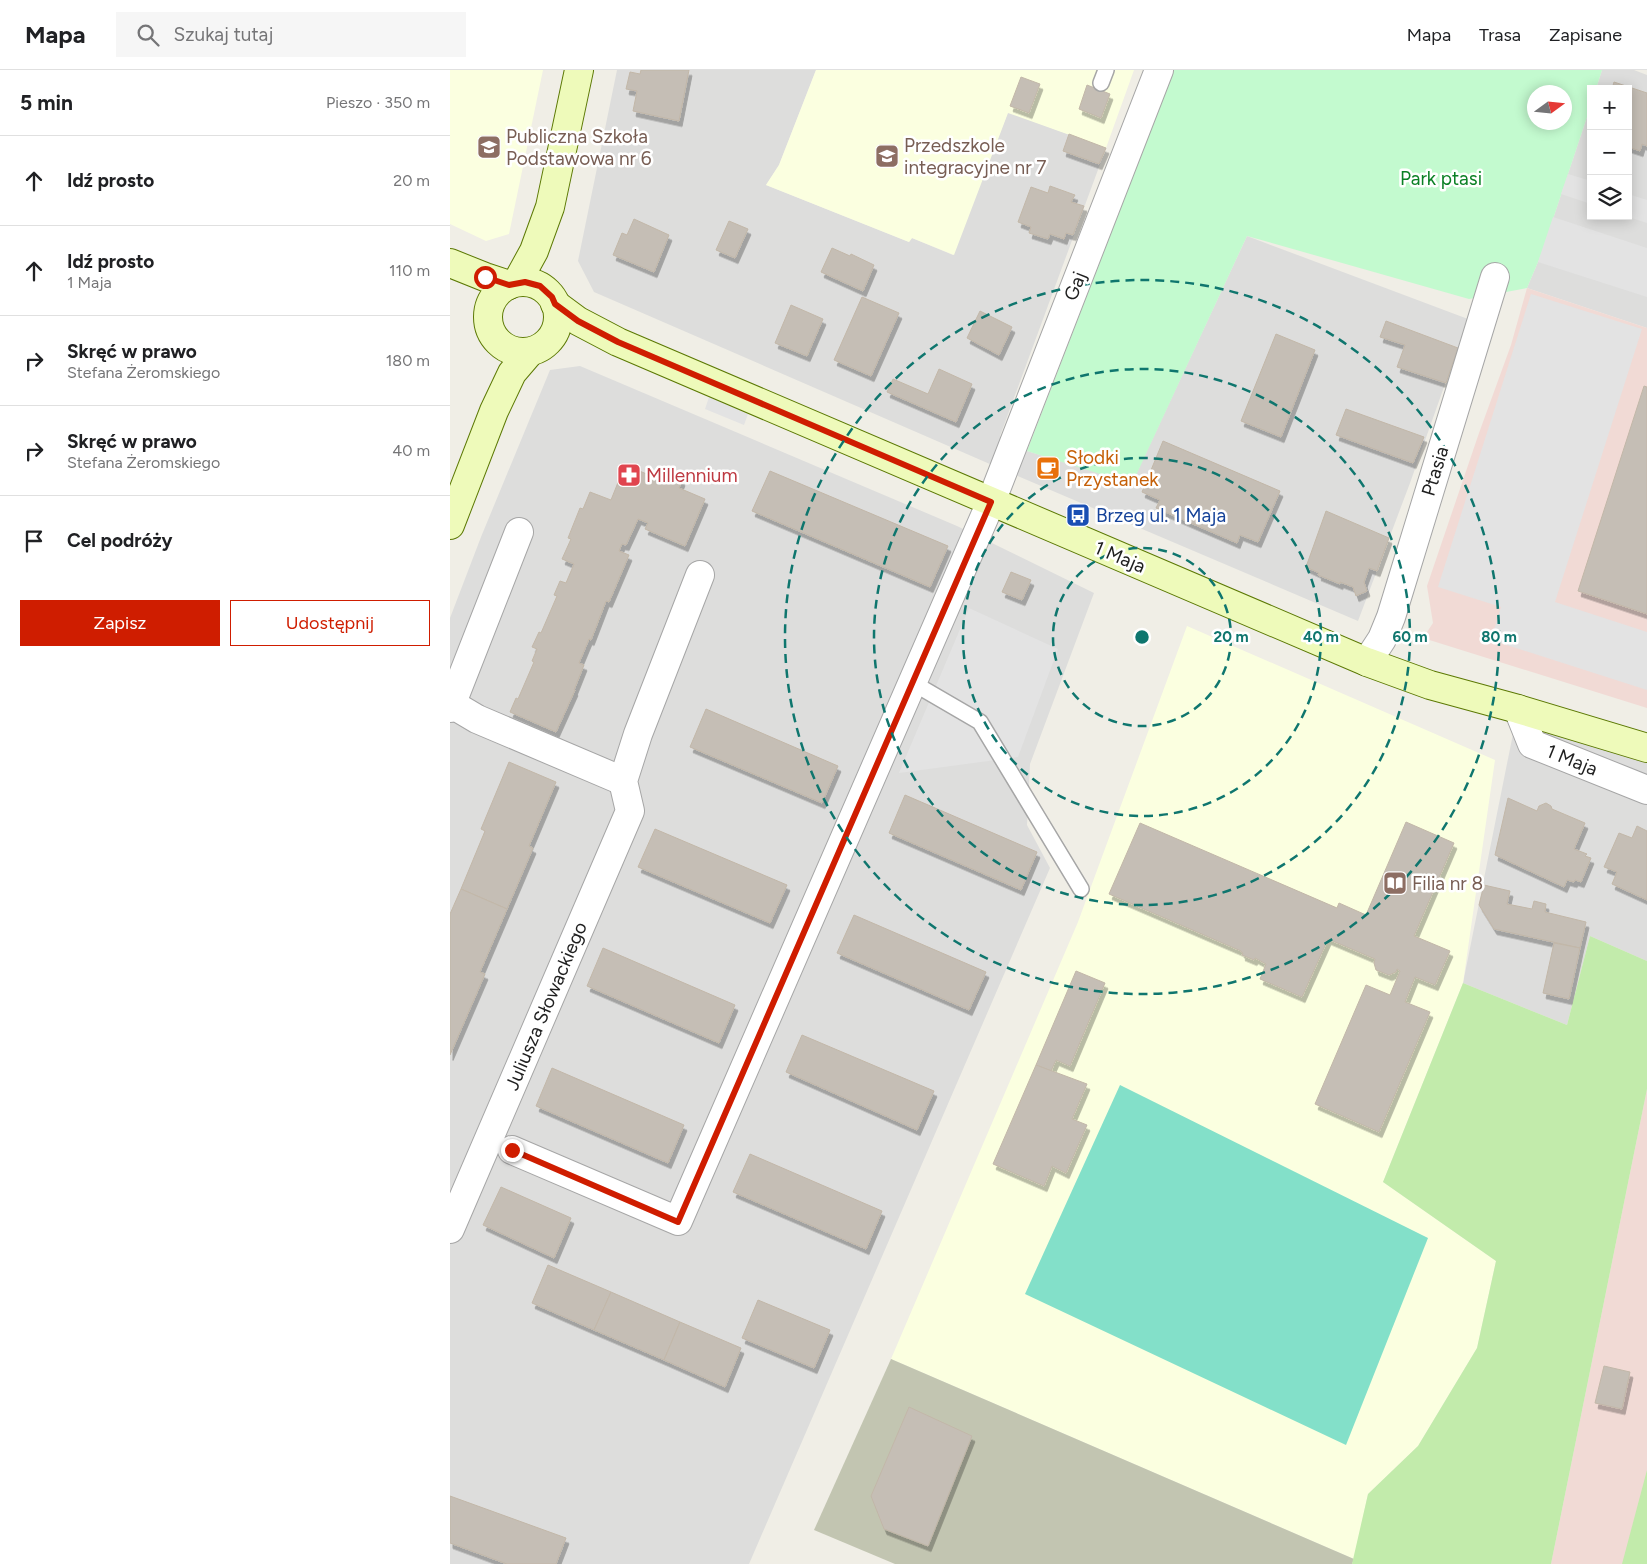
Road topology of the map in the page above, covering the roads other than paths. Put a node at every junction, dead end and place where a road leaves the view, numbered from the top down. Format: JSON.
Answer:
{"nodes":[{"id":1,"x":579,"y":70,"type":"edge"},
{"id":2,"x":1159,"y":70,"type":"edge"},
{"id":3,"x":550,"y":207,"type":"junction"},
{"id":4,"x":450,"y":263,"type":"edge"},
{"id":5,"x":450,"y":267,"type":"edge"},
{"id":6,"x":1495,"y":277,"type":"dead end"},
{"id":7,"x":513,"y":284,"type":"junction"},
{"id":8,"x":551,"y":297,"type":"junction"},
{"id":9,"x":489,"y":308,"type":"junction"},
{"id":10,"x":618,"y":342,"type":"junction"},
{"id":11,"x":498,"y":343,"type":"junction"},
{"id":12,"x":539,"y":348,"type":"junction"},
{"id":13,"x":494,"y":411,"type":"junction"},
{"id":14,"x":991,"y":502,"type":"junction"},
{"id":15,"x":450,"y":525,"type":"edge"},
{"id":16,"x":519,"y":532,"type":"dead end"},
{"id":17,"x":700,"y":575,"type":"dead end"},
{"id":18,"x":1368,"y":662,"type":"junction"},
{"id":19,"x":913,"y":683,"type":"junction"},
{"id":20,"x":450,"y":705,"type":"edge"},
{"id":21,"x":1518,"y":709,"type":"junction"},
{"id":22,"x":1647,"y":748,"type":"edge"},
{"id":23,"x":623,"y":781,"type":"junction"},
{"id":24,"x":1647,"y":790,"type":"edge"},
{"id":25,"x":1081,"y":889,"type":"dead end"},
{"id":26,"x":512,"y":1150,"type":"dead end"},
{"id":27,"x":450,"y":1229,"type":"edge"}],
"edges":[{"from":1,"to":3,"type":"street"},
{"from":2,"to":14,"type":"street","name":"Gaj"},
{"from":3,"to":7,"type":"street"},
{"from":3,"to":8,"type":"street"},
{"from":4,"to":7,"type":"street"},
{"from":5,"to":9,"type":"street"},
{"from":6,"to":18,"type":"street","name":"Ptasia"},
{"from":7,"to":8,"type":"street"},
{"from":7,"to":9,"type":"street"},
{"from":8,"to":10,"type":"street","name":"1 Maja"},
{"from":8,"to":12,"type":"street"},
{"from":9,"to":11,"type":"street"},
{"from":10,"to":12,"type":"street","name":"1 Maja"},
{"from":10,"to":14,"type":"street","name":"1 Maja"},
{"from":11,"to":12,"type":"street"},
{"from":11,"to":13,"type":"street"},
{"from":12,"to":13,"type":"street"},
{"from":13,"to":15,"type":"street"},
{"from":14,"to":18,"type":"street","name":"1 Maja"},
{"from":14,"to":19,"type":"street","name":"Gaj"},
{"from":16,"to":20,"type":"street"},
{"from":17,"to":23,"type":"street"},
{"from":18,"to":21,"type":"street","name":"1 Maja"},
{"from":19,"to":25,"type":"lane"},
{"from":19,"to":26,"type":"street","name":"Gaj"},
{"from":20,"to":23,"type":"street"},
{"from":21,"to":22,"type":"street","name":"1 Maja"},
{"from":21,"to":24,"type":"street","name":"1 Maja"},
{"from":23,"to":27,"type":"street","name":"Juliusza Słowackiego"}]}
